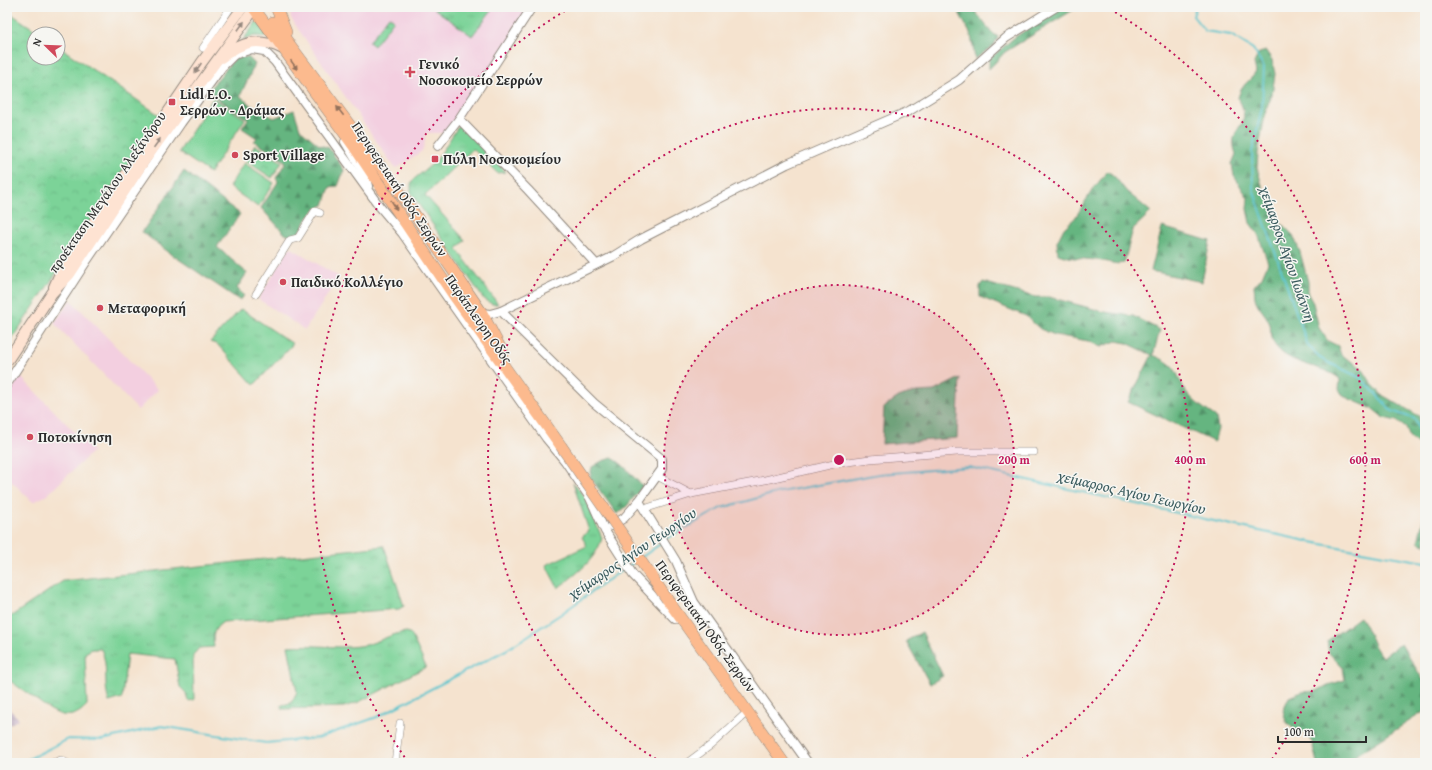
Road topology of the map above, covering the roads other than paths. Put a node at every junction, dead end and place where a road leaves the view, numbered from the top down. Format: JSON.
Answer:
{"nodes":[{"id":1,"x":231,"y":7,"type":"edge"},
{"id":2,"x":242,"y":7,"type":"edge"},
{"id":3,"x":256,"y":7,"type":"edge"},
{"id":4,"x":276,"y":7,"type":"edge"},
{"id":5,"x":532,"y":7,"type":"edge"},
{"id":6,"x":1056,"y":7,"type":"edge"},
{"id":7,"x":203,"y":48,"type":"dead end"},
{"id":8,"x":283,"y":49,"type":"junction"},
{"id":9,"x":296,"y":52,"type":"junction"},
{"id":10,"x":211,"y":68,"type":"junction"},
{"id":11,"x":459,"y":120,"type":"junction"},
{"id":12,"x":341,"y":128,"type":"junction"},
{"id":13,"x":438,"y":146,"type":"dead end"},
{"id":14,"x":386,"y":184,"type":"junction"},
{"id":15,"x":369,"y":192,"type":"junction"},
{"id":16,"x":320,"y":213,"type":"dead end"},
{"id":17,"x":104,"y":222,"type":"junction"},
{"id":18,"x":86,"y":262,"type":"junction"},
{"id":19,"x":596,"y":264,"type":"junction"},
{"id":20,"x":52,"y":294,"type":"junction"},
{"id":21,"x":256,"y":294,"type":"dead end"},
{"id":22,"x":501,"y":311,"type":"junction"},
{"id":23,"x":482,"y":313,"type":"junction"},
{"id":24,"x":7,"y":361,"type":"edge"},
{"id":25,"x":7,"y":384,"type":"edge"},
{"id":26,"x":522,"y":388,"type":"junction"},
{"id":27,"x":1034,"y":452,"type":"dead end"},
{"id":28,"x":657,"y":476,"type":"junction"},
{"id":29,"x":691,"y":494,"type":"junction"},
{"id":30,"x":640,"y":501,"type":"junction"},
{"id":31,"x":644,"y":509,"type":"junction"},
{"id":32,"x":605,"y":531,"type":"junction"},
{"id":33,"x":744,"y":715,"type":"junction"},
{"id":34,"x":400,"y":723,"type":"dead end"},
{"id":35,"x":55,"y":762,"type":"edge"},
{"id":36,"x":67,"y":763,"type":"edge"},
{"id":37,"x":395,"y":763,"type":"edge"},
{"id":38,"x":687,"y":763,"type":"edge"},
{"id":39,"x":777,"y":763,"type":"edge"},
{"id":40,"x":784,"y":763,"type":"edge"},
{"id":41,"x":808,"y":763,"type":"edge"}],
"edges":[{"from":1,"to":7,"type":"street"},
{"from":2,"to":20,"type":"main road","name":"προέκταση Μεγάλου Αλεξάνδρου","one_way":true},
{"from":3,"to":8,"type":"main road","name":"Περιφερειακή Οδός Σερρών"},
{"from":3,"to":9,"type":"main road","name":"Περιφερειακή Οδός Σερρών"},
{"from":10,"to":3,"type":"main road","name":"προέκταση Μεγάλου Αλεξάνδρου","one_way":true},
{"from":4,"to":9,"type":"main road"},
{"from":5,"to":11,"type":"street"},
{"from":6,"to":19,"type":"street"},
{"from":8,"to":10,"type":"main road"},
{"from":8,"to":12,"type":"main road","name":"Περιφερειακή Οδός Σερρών","one_way":true},
{"from":14,"to":9,"type":"main road","name":"Περιφερειακή Οδός Σερρών","one_way":true},
{"from":17,"to":10,"type":"main road","name":"προέκταση Μεγάλου Αλεξάνδρου","one_way":true},
{"from":11,"to":13,"type":"street"},
{"from":11,"to":19,"type":"street"},
{"from":12,"to":14,"type":"main road","name":"Περιφερειακή Οδός Σερρών"},
{"from":12,"to":15,"type":"street"},
{"from":14,"to":23,"type":"main road","name":"Περιφερειακή Οδός Σερρών"},
{"from":14,"to":26,"type":"main road","name":"Περιφερειακή Οδός Σερρών","one_way":true},
{"from":15,"to":18,"type":"street","name":"Παράπλευρη Οδός"},
{"from":15,"to":32,"type":"street","name":"Παράπλευρη Οδός"},
{"from":16,"to":21,"type":"street"},
{"from":17,"to":18,"type":"main road"},
{"from":17,"to":20,"type":"main road","name":"προέκταση Μεγάλου Αλεξάνδρου"},
{"from":18,"to":25,"type":"street","name":"Παράπλευρη Οδός"},
{"from":19,"to":22,"type":"street"},
{"from":20,"to":24,"type":"main road","name":"προέκταση Μεγάλου Αλεξάνδρου"},
{"from":22,"to":23,"type":"street","name":"Παράπλευρη Οδός"},
{"from":22,"to":28,"type":"street","name":"Παράπλευρη Οδός"},
{"from":23,"to":26,"type":"main road","name":"Περιφερειακή Οδός Σερρών"},
{"from":26,"to":40,"type":"main road","name":"Περιφερειακή Οδός Σερρών","bridge":true},
{"from":27,"to":29,"type":"street"},
{"from":28,"to":29,"type":"street"},
{"from":28,"to":30,"type":"street","name":"Παράπλευρη Οδός"},
{"from":29,"to":31,"type":"street"},
{"from":30,"to":31,"type":"street"},
{"from":30,"to":32,"type":"street","name":"Παράπλευρη Οδός"},
{"from":31,"to":41,"type":"street"},
{"from":32,"to":33,"type":"street","name":"Παράπλευρη Οδός"},
{"from":33,"to":38,"type":"street"},
{"from":33,"to":39,"type":"street","name":"Παράπλευρη Οδός"},
{"from":34,"to":37,"type":"street"},
{"from":35,"to":36,"type":"street"}]}
